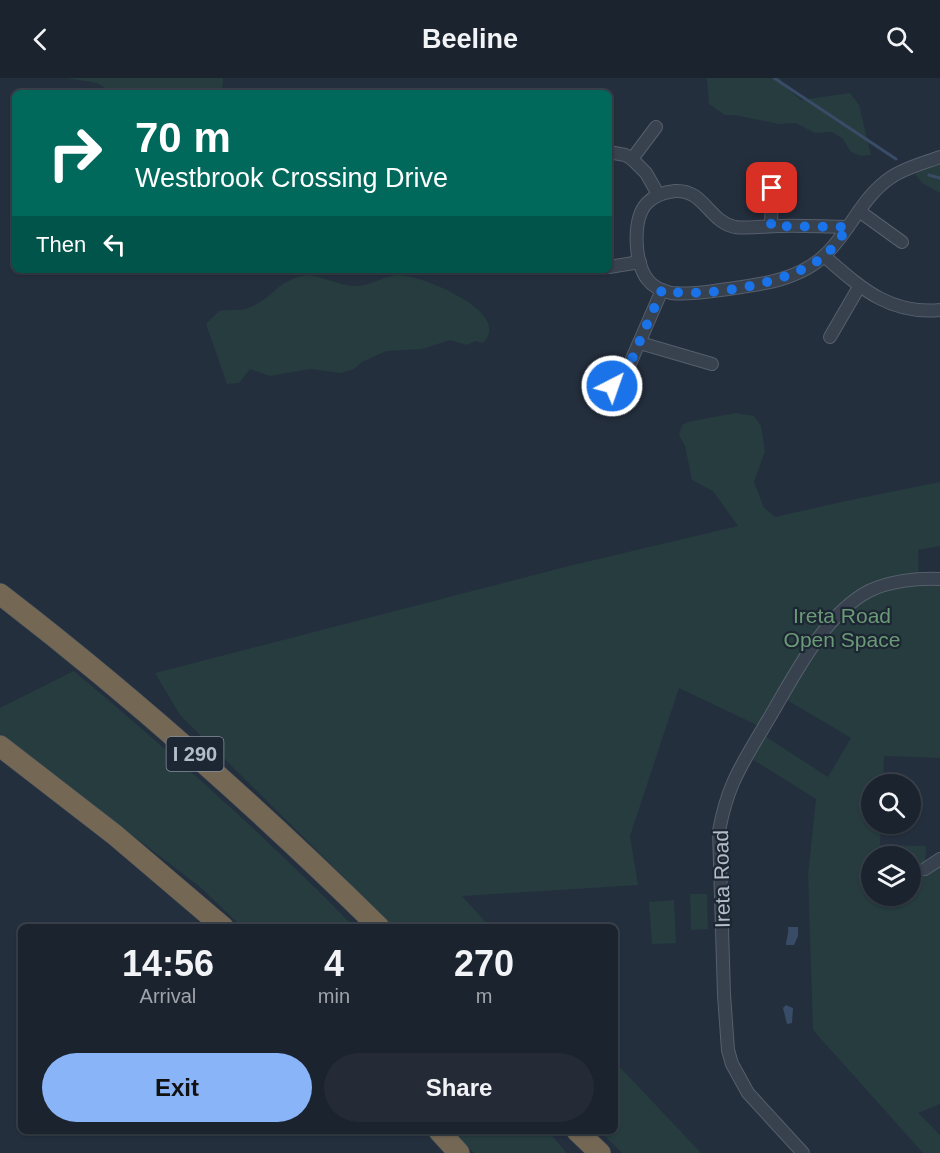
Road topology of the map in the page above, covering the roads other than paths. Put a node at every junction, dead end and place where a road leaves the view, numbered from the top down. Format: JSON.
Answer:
{"nodes":[{"id":1,"x":656,"y":127,"type":"dead end"},
{"id":2,"x":612,"y":153,"type":"edge"},
{"id":3,"x":940,"y":157,"type":"edge"},
{"id":4,"x":632,"y":159,"type":"junction"},
{"id":5,"x":772,"y":188,"type":"dead end"},
{"id":6,"x":658,"y":194,"type":"junction"},
{"id":7,"x":859,"y":211,"type":"junction"},
{"id":8,"x":771,"y":226,"type":"junction"},
{"id":9,"x":848,"y":227,"type":"junction"},
{"id":10,"x":902,"y":242,"type":"dead end"},
{"id":11,"x":824,"y":256,"type":"junction"},
{"id":12,"x":640,"y":262,"type":"junction"},
{"id":13,"x":612,"y":267,"type":"edge"},
{"id":14,"x":859,"y":287,"type":"junction"},
{"id":15,"x":662,"y":290,"type":"junction"},
{"id":16,"x":940,"y":310,"type":"edge"},
{"id":17,"x":830,"y":337,"type":"dead end"},
{"id":18,"x":640,"y":343,"type":"junction"},
{"id":19,"x":712,"y":364,"type":"dead end"},
{"id":20,"x":612,"y":386,"type":"dead end"},
{"id":21,"x":940,"y":579,"type":"edge"},
{"id":22,"x":0,"y":594,"type":"edge"},
{"id":23,"x":0,"y":746,"type":"edge"},
{"id":24,"x":940,"y":859,"type":"edge"},
{"id":25,"x":926,"y":868,"type":"dead end"},
{"id":26,"x":219,"y":924,"type":"edge"},
{"id":27,"x":377,"y":924,"type":"edge"},
{"id":28,"x":442,"y":1134,"type":"edge"},
{"id":29,"x":572,"y":1134,"type":"edge"},
{"id":30,"x":580,"y":1134,"type":"edge"},
{"id":31,"x":459,"y":1153,"type":"edge"},
{"id":32,"x":588,"y":1153,"type":"edge"},
{"id":33,"x":600,"y":1153,"type":"edge"},
{"id":34,"x":803,"y":1153,"type":"edge"}],
"edges":[{"from":1,"to":4,"type":"street"},
{"from":2,"to":4,"type":"street"},
{"from":3,"to":7,"type":"street"},
{"from":4,"to":6,"type":"street"},
{"from":5,"to":8,"type":"street"},
{"from":6,"to":8,"type":"street"},
{"from":6,"to":12,"type":"street"},
{"from":7,"to":9,"type":"street"},
{"from":7,"to":10,"type":"street"},
{"from":8,"to":9,"type":"street"},
{"from":9,"to":11,"type":"street"},
{"from":11,"to":14,"type":"street"},
{"from":11,"to":15,"type":"street"},
{"from":12,"to":13,"type":"street"},
{"from":12,"to":15,"type":"street"},
{"from":14,"to":16,"type":"street"},
{"from":14,"to":17,"type":"street"},
{"from":15,"to":18,"type":"street"},
{"from":18,"to":19,"type":"street"},
{"from":18,"to":20,"type":"street"},
{"from":21,"to":34,"type":"street","name":"Ireta Road"},
{"from":22,"to":27,"type":"highway","number":"I 290"},
{"from":23,"to":26,"type":"highway"},
{"from":24,"to":25,"type":"street"},
{"from":28,"to":31,"type":"highway"},
{"from":29,"to":32,"type":"highway"},
{"from":30,"to":33,"type":"highway"}]}
